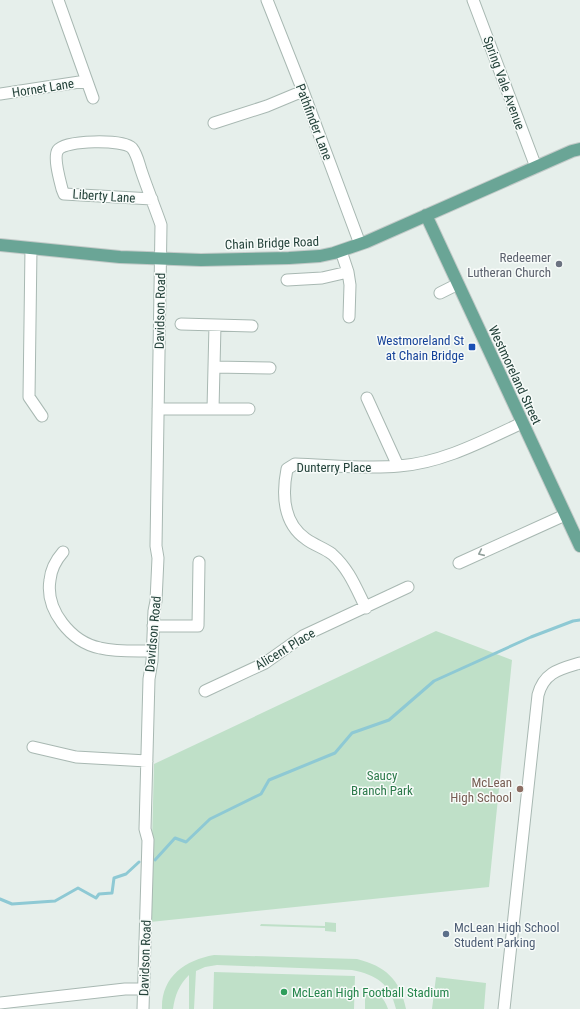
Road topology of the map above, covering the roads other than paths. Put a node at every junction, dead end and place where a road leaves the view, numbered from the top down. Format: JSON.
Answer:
{"nodes":[{"id":1,"x":58,"y":0,"type":"edge"},
{"id":2,"x":267,"y":0,"type":"edge"},
{"id":3,"x":473,"y":0,"type":"edge"},
{"id":4,"x":86,"y":81,"type":"junction"},
{"id":5,"x":303,"y":91,"type":"junction"},
{"id":6,"x":0,"y":94,"type":"edge"},
{"id":7,"x":93,"y":98,"type":"dead end"},
{"id":8,"x":214,"y":123,"type":"dead end"},
{"id":9,"x":577,"y":148,"type":"edge"},
{"id":10,"x":536,"y":166,"type":"junction"},
{"id":11,"x":152,"y":199,"type":"junction"},
{"id":12,"x":426,"y":215,"type":"junction"},
{"id":13,"x":360,"y":244,"type":"junction"},
{"id":14,"x":0,"y":245,"type":"edge"},
{"id":15,"x":31,"y":248,"type":"junction"},
{"id":16,"x":341,"y":251,"type":"junction"},
{"id":17,"x":161,"y":259,"type":"junction"},
{"id":18,"x":348,"y":272,"type":"junction"},
{"id":19,"x":287,"y":280,"type":"dead end"},
{"id":20,"x":458,"y":284,"type":"junction"},
{"id":21,"x":440,"y":293,"type":"dead end"},
{"id":22,"x":348,"y":317,"type":"dead end"},
{"id":23,"x":181,"y":324,"type":"dead end"},
{"id":24,"x":215,"y":325,"type":"junction"},
{"id":25,"x":252,"y":326,"type":"dead end"},
{"id":26,"x":214,"y":367,"type":"junction"},
{"id":27,"x":270,"y":368,"type":"dead end"},
{"id":28,"x":367,"y":398,"type":"dead end"},
{"id":29,"x":158,"y":409,"type":"junction"},
{"id":30,"x":213,"y":409,"type":"junction"},
{"id":31,"x":249,"y":409,"type":"dead end"},
{"id":32,"x":42,"y":416,"type":"dead end"},
{"id":33,"x":522,"y":423,"type":"junction"},
{"id":34,"x":398,"y":466,"type":"junction"},
{"id":35,"x":565,"y":515,"type":"junction"},
{"id":36,"x":580,"y":546,"type":"edge"},
{"id":37,"x":62,"y":552,"type":"dead end"},
{"id":38,"x":199,"y":562,"type":"dead end"},
{"id":39,"x":459,"y":563,"type":"dead end"},
{"id":40,"x":408,"y":587,"type":"dead end"},
{"id":41,"x":366,"y":608,"type":"junction"},
{"id":42,"x":153,"y":626,"type":"junction"},
{"id":43,"x":152,"y":651,"type":"junction"},
{"id":44,"x":580,"y":663,"type":"edge"},
{"id":45,"x":205,"y":690,"type":"dead end"},
{"id":46,"x":33,"y":747,"type":"dead end"},
{"id":47,"x":147,"y":761,"type":"junction"},
{"id":48,"x":143,"y":989,"type":"junction"},
{"id":49,"x":0,"y":1003,"type":"edge"},
{"id":50,"x":143,"y":1009,"type":"edge"},
{"id":51,"x":504,"y":1009,"type":"edge"}],
"edges":[{"from":1,"to":4,"type":"street"},
{"from":2,"to":5,"type":"street","name":"Pathfinder Lane"},
{"from":3,"to":10,"type":"street","name":"Spring Vale Avenue"},
{"from":4,"to":6,"type":"street","name":"Hornet Lane"},
{"from":4,"to":7,"type":"street"},
{"from":5,"to":8,"type":"street"},
{"from":5,"to":13,"type":"street","name":"Pathfinder Lane"},
{"from":9,"to":10,"type":"main road","name":"Chain Bridge Road"},
{"from":10,"to":12,"type":"main road","name":"Chain Bridge Road"},
{"from":11,"to":11,"type":"street","name":"Liberty Lane"},
{"from":11,"to":17,"type":"street","name":"Liberty Lane"},
{"from":12,"to":13,"type":"main road","name":"Chain Bridge Road"},
{"from":12,"to":20,"type":"main road","name":"Westmoreland Street"},
{"from":13,"to":16,"type":"main road","name":"Chain Bridge Road"},
{"from":14,"to":15,"type":"main road","name":"Chain Bridge Road"},
{"from":15,"to":17,"type":"main road","name":"Chain Bridge Road"},
{"from":15,"to":32,"type":"street"},
{"from":16,"to":17,"type":"main road","name":"Chain Bridge Road"},
{"from":16,"to":18,"type":"street"},
{"from":17,"to":29,"type":"street","name":"Davidson Road"},
{"from":18,"to":19,"type":"street"},
{"from":18,"to":22,"type":"street"},
{"from":20,"to":21,"type":"street"},
{"from":20,"to":33,"type":"main road","name":"Westmoreland Street"},
{"from":23,"to":24,"type":"street"},
{"from":24,"to":25,"type":"street"},
{"from":24,"to":26,"type":"street"},
{"from":26,"to":27,"type":"street"},
{"from":26,"to":30,"type":"street"},
{"from":28,"to":34,"type":"street"},
{"from":29,"to":30,"type":"street"},
{"from":29,"to":42,"type":"street","name":"Davidson Road"},
{"from":30,"to":31,"type":"street"},
{"from":33,"to":34,"type":"street","name":"Dunterry Place"},
{"from":33,"to":35,"type":"main road","name":"Westmoreland Street"},
{"from":34,"to":41,"type":"street","name":"Dunterry Place"},
{"from":35,"to":36,"type":"main road","name":"Westmoreland Street"},
{"from":35,"to":39,"type":"street","one_way":true},
{"from":37,"to":43,"type":"street"},
{"from":38,"to":42,"type":"street"},
{"from":40,"to":41,"type":"street","name":"Alicent Place"},
{"from":41,"to":45,"type":"street","name":"Alicent Place"},
{"from":42,"to":43,"type":"street","name":"Davidson Road"},
{"from":43,"to":47,"type":"street","name":"Davidson Road"},
{"from":44,"to":51,"type":"street"},
{"from":46,"to":47,"type":"street"},
{"from":47,"to":48,"type":"street","name":"Davidson Road"},
{"from":48,"to":49,"type":"street"},
{"from":48,"to":50,"type":"street","name":"Davidson Road"}]}
